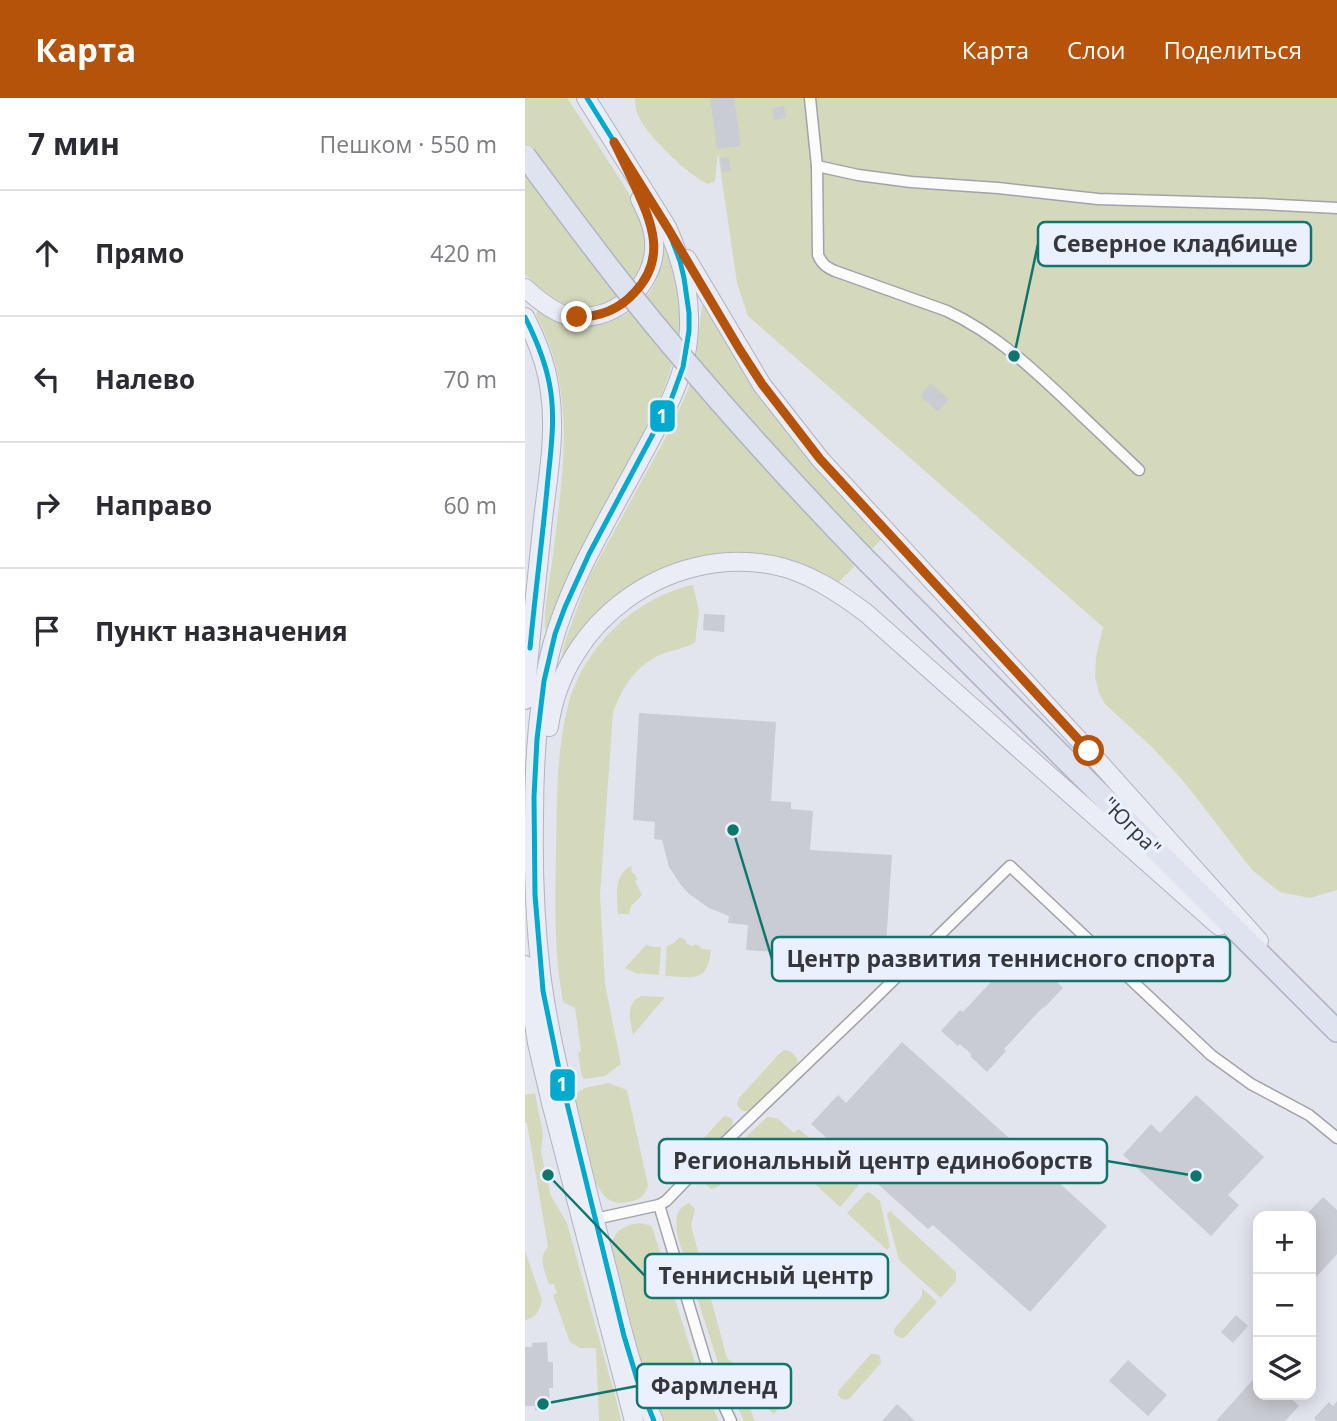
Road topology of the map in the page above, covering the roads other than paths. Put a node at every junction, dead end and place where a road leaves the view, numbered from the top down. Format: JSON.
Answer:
{"nodes":[{"id":1,"x":586,"y":98,"type":"edge"},
{"id":2,"x":810,"y":98,"type":"edge"},
{"id":3,"x":614,"y":142,"type":"junction"},
{"id":4,"x":525,"y":156,"type":"edge"},
{"id":5,"x":817,"y":166,"type":"junction"},
{"id":6,"x":1337,"y":208,"type":"edge"},
{"id":7,"x":667,"y":227,"type":"junction"},
{"id":8,"x":525,"y":288,"type":"edge"},
{"id":9,"x":525,"y":317,"type":"edge"},
{"id":10,"x":1139,"y":470,"type":"dead end"},
{"id":11,"x":525,"y":700,"type":"edge"},
{"id":12,"x":533,"y":968,"type":"edge"},
{"id":13,"x":1337,"y":1031,"type":"edge"},
{"id":14,"x":1337,"y":1138,"type":"edge"},
{"id":15,"x":659,"y":1205,"type":"junction"},
{"id":16,"x":594,"y":1219,"type":"junction"},
{"id":17,"x":634,"y":1421,"type":"edge"},
{"id":18,"x":654,"y":1421,"type":"edge"},
{"id":19,"x":731,"y":1421,"type":"edge"}],
"edges":[{"from":1,"to":3,"type":"main road"},
{"from":2,"to":5,"type":"street"},
{"from":3,"to":7,"type":"main road"},
{"from":3,"to":8,"type":"main road"},
{"from":4,"to":13,"type":"highway","name":"\"Югра\"","bridge":true},
{"from":5,"to":6,"type":"street"},
{"from":5,"to":10,"type":"street"},
{"from":7,"to":12,"type":"main road"},
{"from":7,"to":13,"type":"main road"},
{"from":9,"to":11,"type":"main road"},
{"from":12,"to":13,"type":"main road"},
{"from":12,"to":16,"type":"main road"},
{"from":12,"to":17,"type":"main road"},
{"from":14,"to":15,"type":"street"},
{"from":15,"to":16,"type":"street"},
{"from":15,"to":19,"type":"street"},
{"from":16,"to":18,"type":"main road"}]}
